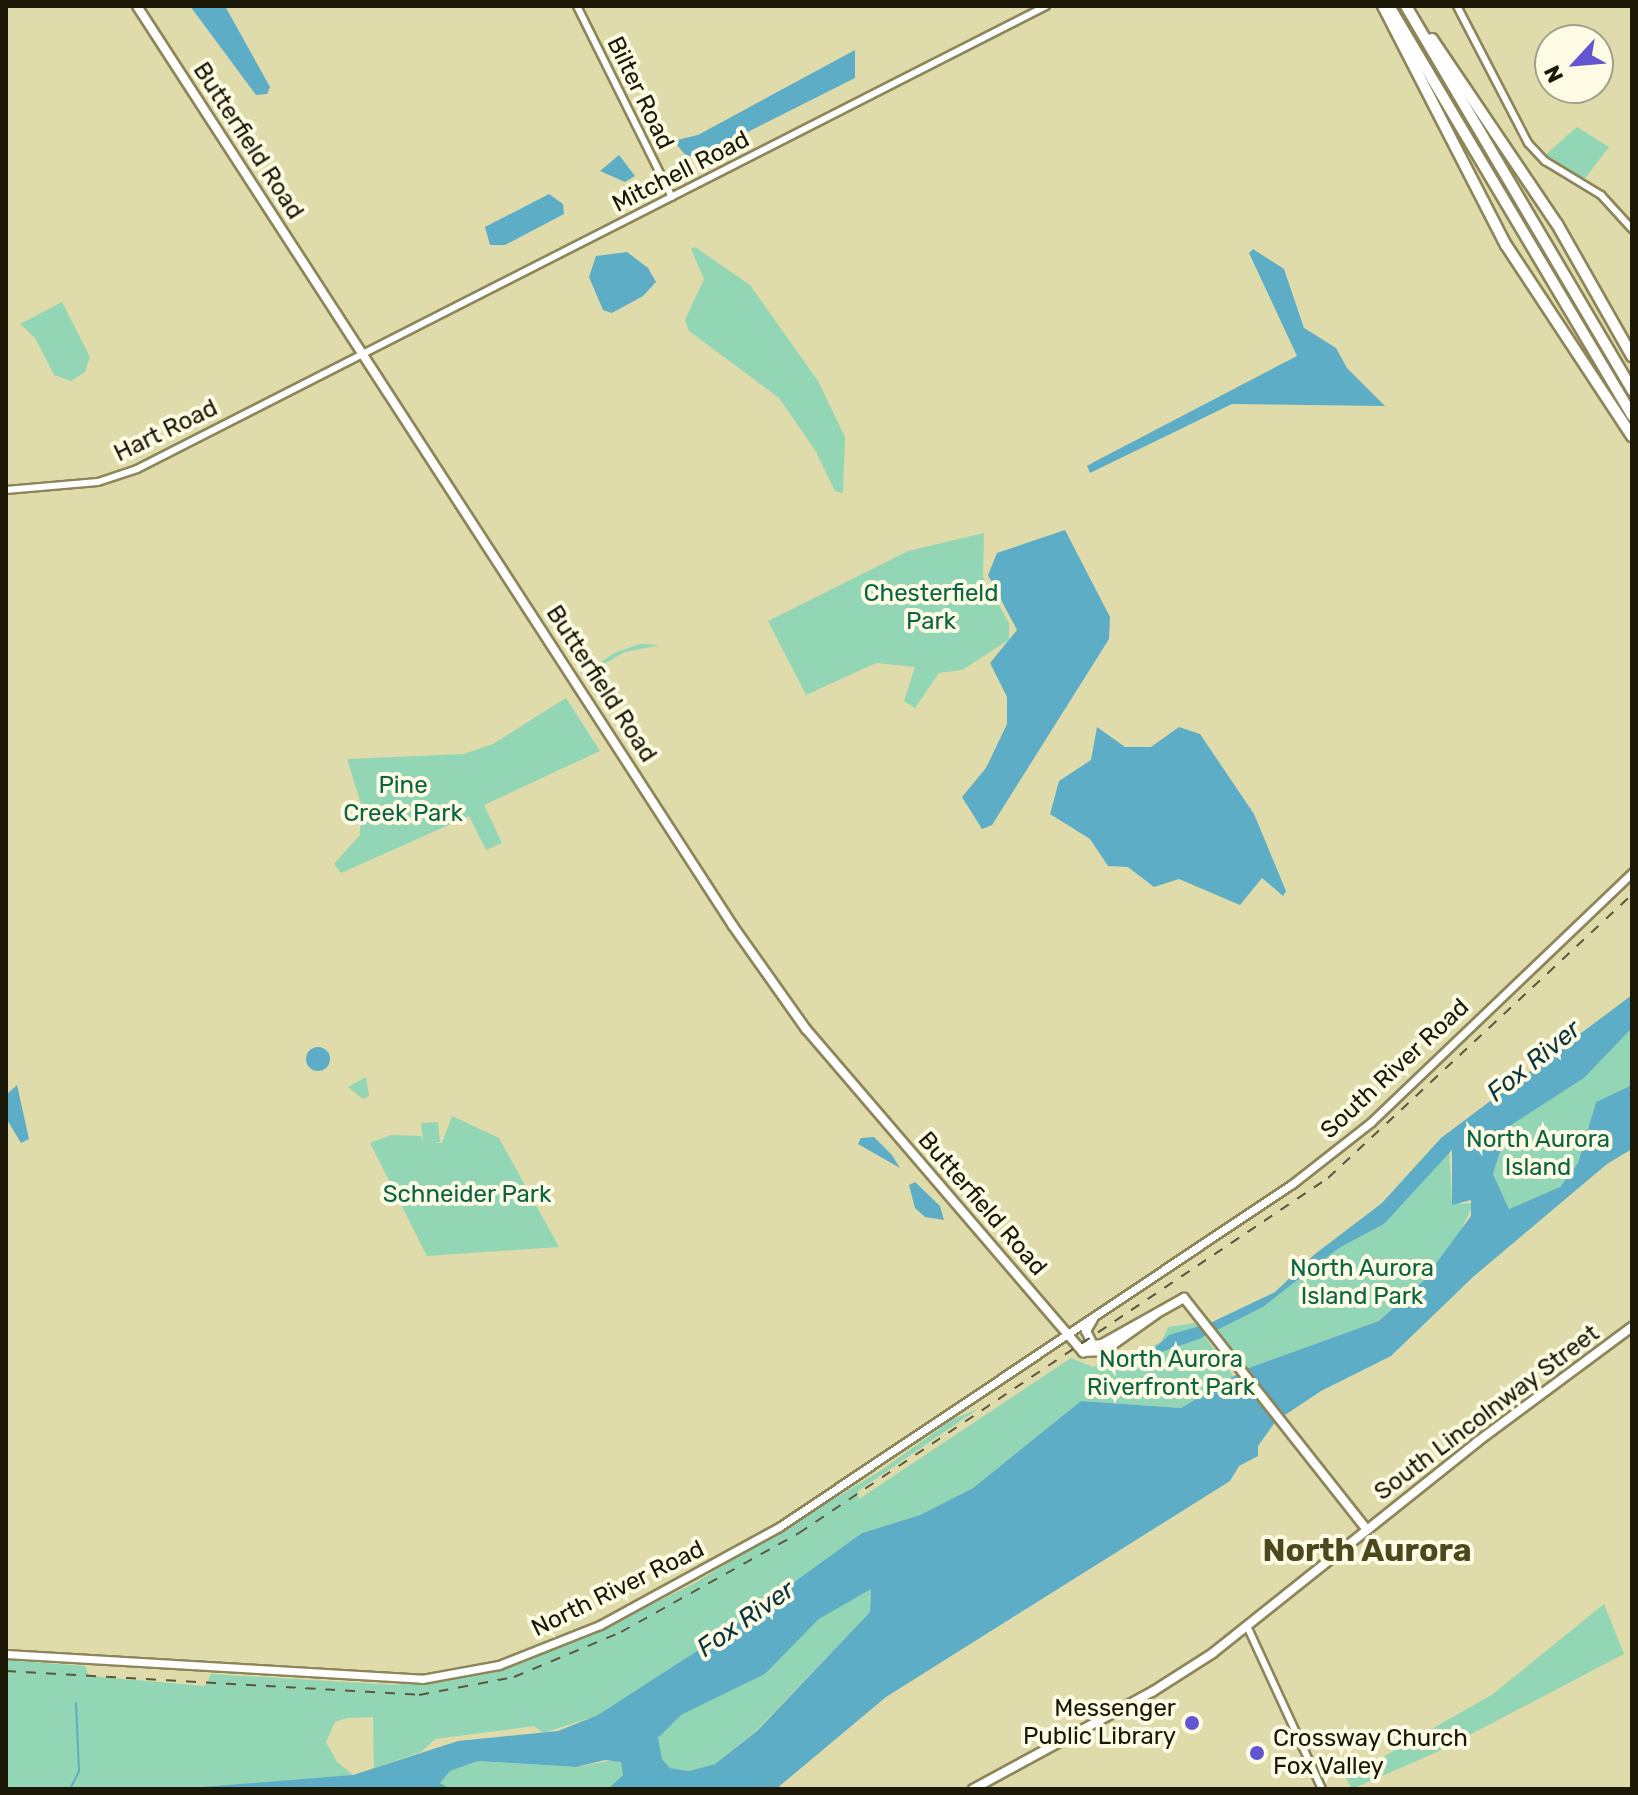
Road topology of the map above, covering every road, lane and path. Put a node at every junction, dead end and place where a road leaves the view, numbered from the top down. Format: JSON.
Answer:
{"nodes":[{"id":1,"x":137,"y":6,"type":"edge"},
{"id":2,"x":577,"y":6,"type":"edge"},
{"id":3,"x":1046,"y":6,"type":"edge"},
{"id":4,"x":1383,"y":6,"type":"edge"},
{"id":5,"x":1389,"y":6,"type":"edge"},
{"id":6,"x":1406,"y":6,"type":"edge"},
{"id":7,"x":1457,"y":6,"type":"edge"},
{"id":8,"x":1414,"y":20,"type":"junction"},
{"id":9,"x":672,"y":197,"type":"junction"},
{"id":10,"x":1632,"y":229,"type":"edge"},
{"id":11,"x":360,"y":351,"type":"junction"},
{"id":12,"x":1632,"y":356,"type":"edge"},
{"id":13,"x":331,"y":366,"type":"joint"},
{"id":14,"x":1632,"y":390,"type":"edge"},
{"id":15,"x":1632,"y":416,"type":"edge"},
{"id":16,"x":1632,"y":436,"type":"edge"},
{"id":17,"x":6,"y":490,"type":"edge"},
{"id":18,"x":1632,"y":873,"type":"edge"},
{"id":19,"x":1164,"y":1270,"type":"joint"},
{"id":20,"x":1156,"y":1314,"type":"junction"},
{"id":21,"x":1093,"y":1319,"type":"junction"},
{"id":22,"x":1632,"y":1327,"type":"edge"},
{"id":23,"x":1067,"y":1334,"type":"junction"},
{"id":24,"x":1093,"y":1345,"type":"junction"},
{"id":25,"x":1080,"y":1347,"type":"junction"},
{"id":26,"x":1367,"y":1530,"type":"junction"},
{"id":27,"x":1247,"y":1626,"type":"junction"},
{"id":28,"x":6,"y":1654,"type":"edge"},
{"id":29,"x":973,"y":1789,"type":"edge"},
{"id":30,"x":1322,"y":1789,"type":"edge"}],
"edges":[{"from":1,"to":11,"type":"main road","name":"Butterfield Road"},
{"from":2,"to":9,"type":"street","name":"Bilter Road"},
{"from":3,"to":9,"type":"street","name":"Mitchell Road"},
{"from":4,"to":16,"type":"highway"},
{"from":5,"to":15,"type":"highway"},
{"from":6,"to":8,"type":"highway"},
{"from":7,"to":10,"type":"street"},
{"from":8,"to":12,"type":"highway"},
{"from":8,"to":14,"type":"highway"},
{"from":9,"to":11,"type":"street","name":"Mitchell Road"},
{"from":11,"to":13,"type":"street","name":"Mitchell Road"},
{"from":11,"to":23,"type":"main road","name":"Butterfield Road"},
{"from":13,"to":17,"type":"street","name":"Hart Road"},
{"from":18,"to":19,"type":"main road","name":"South River Road"},
{"from":19,"to":21,"type":"main road","name":"North River Road"},
{"from":20,"to":24,"type":"main road"},
{"from":20,"to":25,"type":"main road"},
{"from":20,"to":26,"type":"main road"},
{"from":21,"to":23,"type":"main road","name":"North River Road"},
{"from":21,"to":24,"type":"main road"},
{"from":22,"to":26,"type":"main road","name":"South Lincolnway Street"},
{"from":23,"to":25,"type":"main road","name":"Butterfield Road"},
{"from":23,"to":28,"type":"main road","name":"North River Road"},
{"from":24,"to":25,"type":"main road"},
{"from":26,"to":27,"type":"main road","name":"South Lincolnway Street"},
{"from":27,"to":29,"type":"main road","name":"South Lincolnway Street"},
{"from":27,"to":30,"type":"street"}]}
